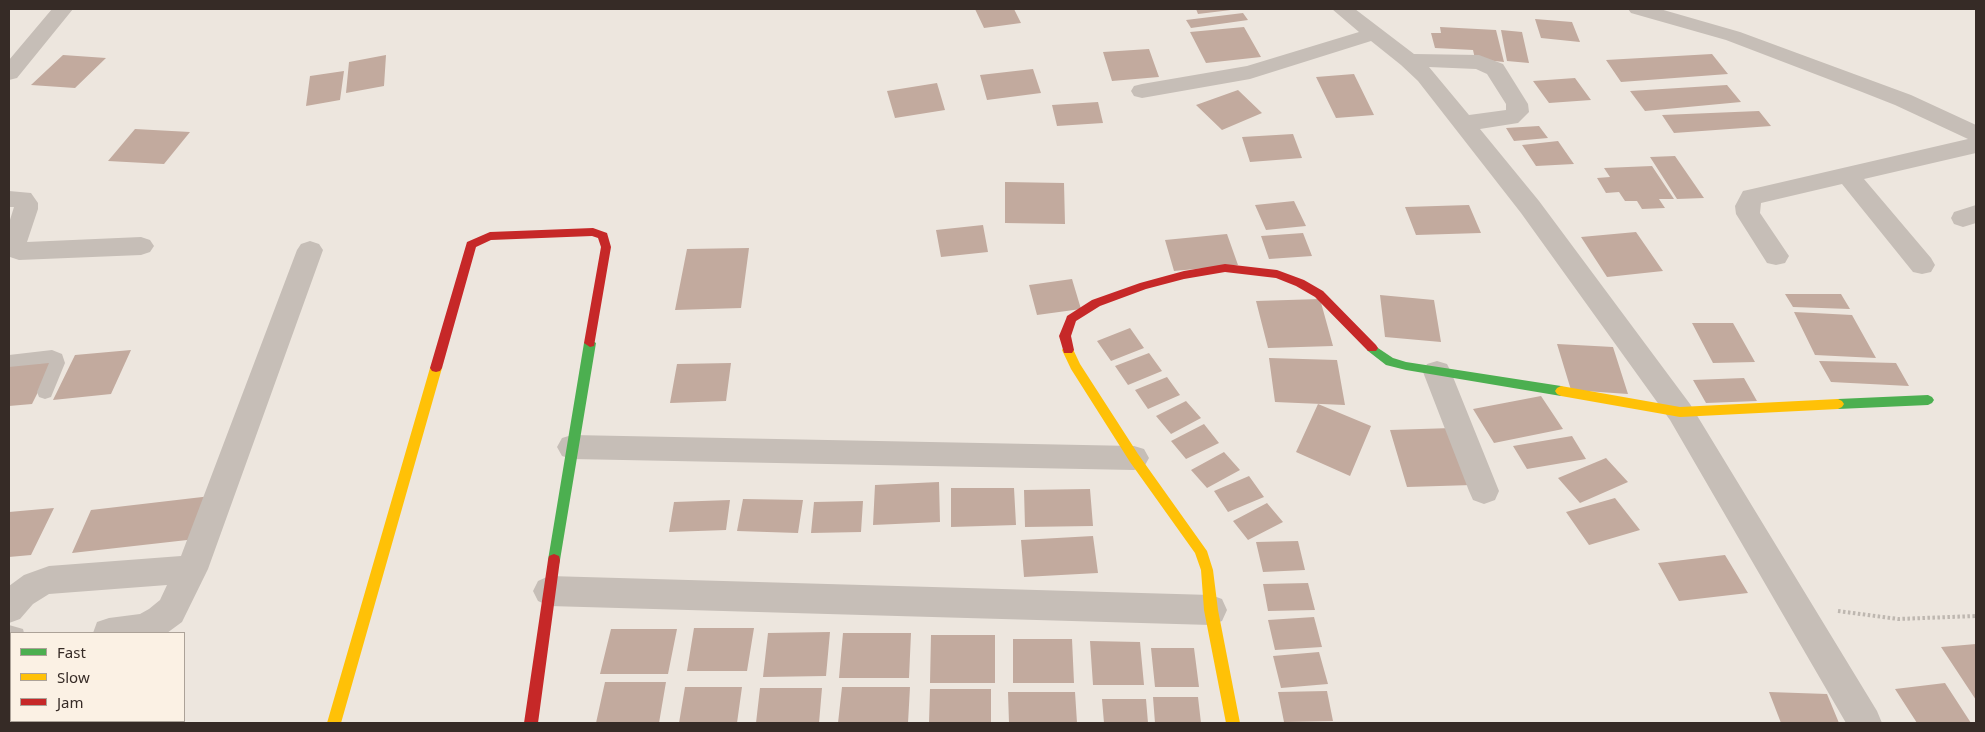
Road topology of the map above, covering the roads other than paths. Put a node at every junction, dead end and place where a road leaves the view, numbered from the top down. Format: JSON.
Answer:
{"nodes":[{"id":1,"x":63,"y":9,"type":"edge"},
{"id":2,"x":1342,"y":9,"type":"edge"},
{"id":3,"x":1638,"y":9,"type":"edge"},
{"id":4,"x":1373,"y":34,"type":"junction"},
{"id":5,"x":1409,"y":60,"type":"junction"},
{"id":6,"x":9,"y":73,"type":"edge"},
{"id":7,"x":1142,"y":91,"type":"dead end"},
{"id":8,"x":1464,"y":123,"type":"junction"},
{"id":9,"x":1976,"y":134,"type":"edge"},
{"id":10,"x":1976,"y":145,"type":"edge"},
{"id":11,"x":1848,"y":175,"type":"junction"},
{"id":12,"x":9,"y":199,"type":"edge"},
{"id":13,"x":141,"y":246,"type":"dead end"},
{"id":14,"x":310,"y":250,"type":"dead end"},
{"id":15,"x":1776,"y":256,"type":"dead end"},
{"id":16,"x":1922,"y":265,"type":"dead end"},
{"id":17,"x":9,"y":361,"type":"edge"},
{"id":18,"x":1437,"y":372,"type":"junction"},
{"id":19,"x":45,"y":392,"type":"dead end"},
{"id":20,"x":1928,"y":400,"type":"dead end"},
{"id":21,"x":1680,"y":412,"type":"junction"},
{"id":22,"x":572,"y":447,"type":"junction"},
{"id":23,"x":1134,"y":458,"type":"junction"},
{"id":24,"x":1484,"y":491,"type":"dead end"},
{"id":25,"x":192,"y":569,"type":"junction"},
{"id":26,"x":549,"y":591,"type":"junction"},
{"id":27,"x":9,"y":608,"type":"edge"},
{"id":28,"x":1211,"y":610,"type":"junction"},
{"id":29,"x":118,"y":632,"type":"edge"},
{"id":30,"x":334,"y":723,"type":"edge"},
{"id":31,"x":531,"y":723,"type":"edge"},
{"id":32,"x":1232,"y":723,"type":"edge"},
{"id":33,"x":1865,"y":723,"type":"edge"}],
"edges":[{"from":1,"to":6,"type":"street"},
{"from":2,"to":4,"type":"street"},
{"from":3,"to":9,"type":"street"},
{"from":4,"to":5,"type":"street"},
{"from":4,"to":7,"type":"street"},
{"from":5,"to":8,"type":"street"},
{"from":5,"to":8,"type":"street"},
{"from":8,"to":21,"type":"street"},
{"from":10,"to":11,"type":"street"},
{"from":11,"to":15,"type":"street"},
{"from":11,"to":16,"type":"street"},
{"from":12,"to":13,"type":"street"},
{"from":14,"to":25,"type":"street"},
{"from":17,"to":19,"type":"lane"},
{"from":18,"to":21,"type":"street"},
{"from":18,"to":23,"type":"street"},
{"from":18,"to":24,"type":"street"},
{"from":20,"to":21,"type":"street"},
{"from":21,"to":33,"type":"street"},
{"from":22,"to":23,"type":"street"},
{"from":22,"to":26,"type":"street"},
{"from":22,"to":30,"type":"street"},
{"from":23,"to":28,"type":"street"},
{"from":25,"to":27,"type":"street"},
{"from":25,"to":29,"type":"street"},
{"from":26,"to":28,"type":"street"},
{"from":26,"to":31,"type":"street"},
{"from":28,"to":32,"type":"street"}]}
